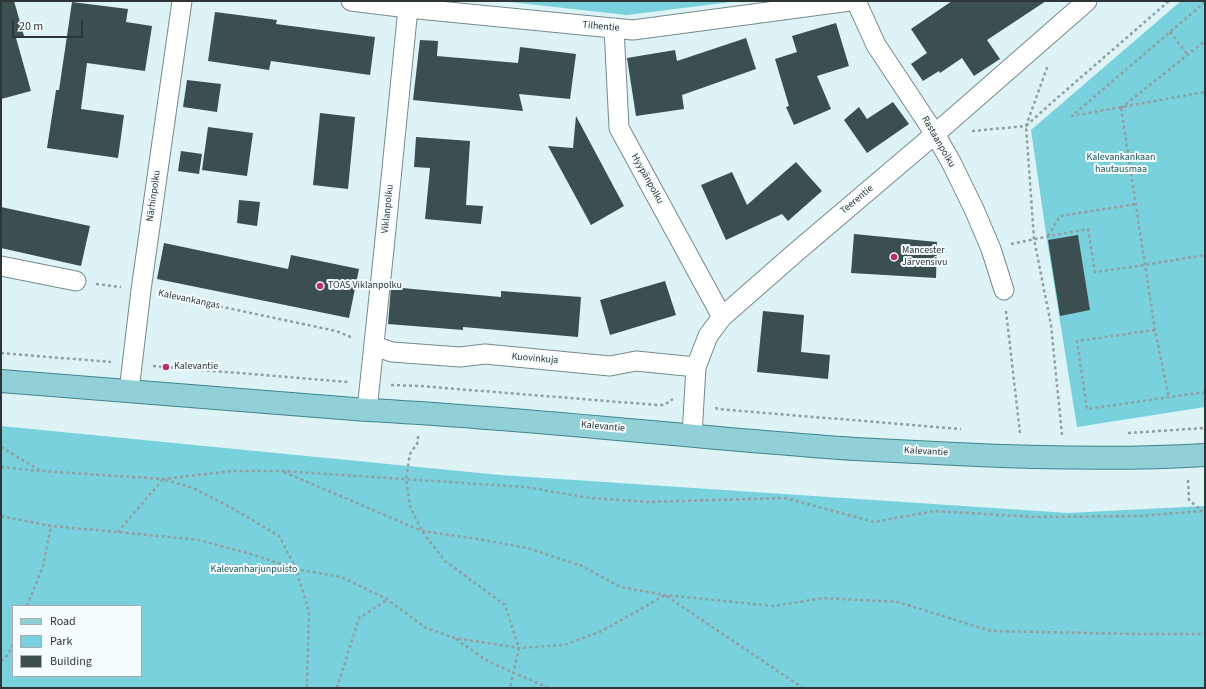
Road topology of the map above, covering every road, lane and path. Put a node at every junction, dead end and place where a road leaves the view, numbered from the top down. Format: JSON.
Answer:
{"nodes":[{"id":1,"x":182,"y":1,"type":"edge"},
{"id":2,"x":351,"y":1,"type":"edge"},
{"id":3,"x":850,"y":1,"type":"edge"},
{"id":4,"x":856,"y":1,"type":"edge"},
{"id":5,"x":1087,"y":1,"type":"edge"},
{"id":6,"x":1169,"y":1,"type":"edge"},
{"id":7,"x":1205,"y":2,"type":"edge"},
{"id":8,"x":408,"y":8,"type":"junction"},
{"id":9,"x":614,"y":28,"type":"junction"},
{"id":10,"x":1170,"y":32,"type":"junction"},
{"id":11,"x":1205,"y":41,"type":"edge"},
{"id":12,"x":1188,"y":55,"type":"junction"},
{"id":13,"x":1049,"y":63,"type":"dead end"},
{"id":14,"x":1205,"y":92,"type":"edge"},
{"id":15,"x":1121,"y":108,"type":"junction"},
{"id":16,"x":1026,"y":126,"type":"junction"},
{"id":17,"x":936,"y":134,"type":"junction"},
{"id":18,"x":1136,"y":204,"type":"junction"},
{"id":19,"x":1047,"y":236,"type":"junction"},
{"id":20,"x":1034,"y":239,"type":"junction"},
{"id":21,"x":991,"y":249,"type":"junction"},
{"id":22,"x":1205,"y":255,"type":"edge"},
{"id":23,"x":1145,"y":265,"type":"junction"},
{"id":24,"x":1,"y":266,"type":"edge"},
{"id":25,"x":76,"y":281,"type":"joint"},
{"id":26,"x":141,"y":290,"type":"junction"},
{"id":27,"x":1004,"y":290,"type":"joint"},
{"id":28,"x":722,"y":317,"type":"junction"},
{"id":29,"x":1155,"y":330,"type":"junction"},
{"id":30,"x":374,"y":346,"type":"junction"},
{"id":31,"x":696,"y":367,"type":"junction"},
{"id":32,"x":1,"y":381,"type":"edge"},
{"id":33,"x":129,"y":391,"type":"junction"},
{"id":34,"x":1205,"y":392,"type":"edge"},
{"id":35,"x":1169,"y":398,"type":"junction"},
{"id":36,"x":694,"y":400,"type":"junction"},
{"id":37,"x":367,"y":410,"type":"junction"},
{"id":38,"x":1205,"y":428,"type":"edge"},
{"id":39,"x":965,"y":429,"type":"dead end"},
{"id":40,"x":1013,"y":433,"type":"dead end"},
{"id":41,"x":1121,"y":433,"type":"dead end"},
{"id":42,"x":692,"y":435,"type":"junction"},
{"id":43,"x":1056,"y":435,"type":"dead end"},
{"id":44,"x":418,"y":442,"type":"dead end"},
{"id":45,"x":1,"y":447,"type":"edge"},
{"id":46,"x":1205,"y":455,"type":"edge"},
{"id":47,"x":1,"y":467,"type":"edge"},
{"id":48,"x":42,"y":471,"type":"junction"},
{"id":49,"x":282,"y":471,"type":"junction"},
{"id":50,"x":406,"y":478,"type":"junction"},
{"id":51,"x":163,"y":479,"type":"junction"},
{"id":52,"x":1205,"y":512,"type":"edge"},
{"id":53,"x":1,"y":516,"type":"edge"},
{"id":54,"x":51,"y":526,"type":"junction"},
{"id":55,"x":422,"y":531,"type":"junction"},
{"id":56,"x":118,"y":532,"type":"junction"},
{"id":57,"x":296,"y":569,"type":"junction"},
{"id":58,"x":665,"y":595,"type":"junction"},
{"id":59,"x":387,"y":600,"type":"junction"},
{"id":60,"x":27,"y":605,"type":"edge"},
{"id":61,"x":1205,"y":634,"type":"edge"},
{"id":62,"x":455,"y":638,"type":"junction"},
{"id":63,"x":12,"y":645,"type":"edge"},
{"id":64,"x":519,"y":648,"type":"junction"},
{"id":65,"x":1,"y":661,"type":"edge"},
{"id":66,"x":514,"y":672,"type":"junction"},
{"id":67,"x":307,"y":688,"type":"edge"},
{"id":68,"x":337,"y":688,"type":"edge"},
{"id":69,"x":510,"y":688,"type":"edge"},
{"id":70,"x":549,"y":688,"type":"edge"},
{"id":71,"x":803,"y":688,"type":"edge"}],
"edges":[{"from":1,"to":26,"type":"street","name":"Närhinpolku"},
{"from":2,"to":8,"type":"street","name":"Tilhentie"},
{"from":3,"to":9,"type":"street","name":"Tilhentie"},
{"from":4,"to":17,"type":"street","name":"Rastaanpolku"},
{"from":5,"to":17,"type":"street","name":"Teerentie"},
{"from":6,"to":16,"type":"path"},
{"from":7,"to":10,"type":"path"},
{"from":8,"to":9,"type":"street","name":"Tilhentie"},
{"from":8,"to":30,"type":"street","name":"Viklanpolku"},
{"from":9,"to":28,"type":"street","name":"Hyypänpolku"},
{"from":10,"to":12,"type":"path"},
{"from":10,"to":15,"type":"path"},
{"from":11,"to":12,"type":"path"},
{"from":12,"to":15,"type":"path"},
{"from":13,"to":16,"type":"path"},
{"from":14,"to":15,"type":"path"},
{"from":15,"to":18,"type":"path"},
{"from":16,"to":17,"type":"path"},
{"from":16,"to":20,"type":"path"},
{"from":17,"to":21,"type":"street","name":"Rastaanpolku"},
{"from":17,"to":28,"type":"street","name":"Teerentie"},
{"from":18,"to":19,"type":"path"},
{"from":18,"to":23,"type":"path"},
{"from":19,"to":20,"type":"path"},
{"from":19,"to":23,"type":"path"},
{"from":20,"to":21,"type":"path"},
{"from":20,"to":43,"type":"path"},
{"from":21,"to":27,"type":"street","name":"Rastaanpolku"},
{"from":22,"to":23,"type":"path"},
{"from":23,"to":29,"type":"path"},
{"from":24,"to":25,"type":"street"},
{"from":25,"to":26,"type":"path","name":"Kalevankangas"},
{"from":26,"to":30,"type":"path","name":"Kalevankangas"},
{"from":26,"to":33,"type":"street","name":"Närhinpolku"},
{"from":27,"to":40,"type":"path"},
{"from":28,"to":31,"type":"street","name":"Teerentie"},
{"from":29,"to":35,"type":"path"},
{"from":29,"to":35,"type":"path"},
{"from":30,"to":31,"type":"street","name":"Kuovinkuja"},
{"from":30,"to":37,"type":"street","name":"Viklanpolku"},
{"from":31,"to":36,"type":"street","name":"Teerentie"},
{"from":32,"to":33,"type":"main road","name":"Kalevantie"},
{"from":33,"to":37,"type":"main road","name":"Kalevantie"},
{"from":34,"to":35,"type":"path"},
{"from":36,"to":39,"type":"path"},
{"from":36,"to":42,"type":"street","name":"Teerentie"},
{"from":37,"to":42,"type":"main road","name":"Kalevantie"},
{"from":38,"to":41,"type":"path"},
{"from":42,"to":46,"type":"main road","name":"Kalevantie"},
{"from":44,"to":50,"type":"path"},
{"from":45,"to":48,"type":"path"},
{"from":47,"to":48,"type":"path"},
{"from":48,"to":51,"type":"path"},
{"from":49,"to":50,"type":"path"},
{"from":49,"to":51,"type":"path"},
{"from":49,"to":55,"type":"path"},
{"from":50,"to":52,"type":"path"},
{"from":50,"to":55,"type":"path"},
{"from":51,"to":56,"type":"path"},
{"from":51,"to":57,"type":"path"},
{"from":53,"to":54,"type":"path"},
{"from":54,"to":56,"type":"path"},
{"from":54,"to":60,"type":"path"},
{"from":55,"to":58,"type":"path"},
{"from":55,"to":64,"type":"path"},
{"from":56,"to":57,"type":"path"},
{"from":57,"to":59,"type":"path"},
{"from":57,"to":67,"type":"path"},
{"from":58,"to":61,"type":"path"},
{"from":58,"to":64,"type":"path"},
{"from":58,"to":71,"type":"path"},
{"from":59,"to":62,"type":"path"},
{"from":59,"to":68,"type":"path"},
{"from":62,"to":64,"type":"path"},
{"from":62,"to":66,"type":"path"},
{"from":63,"to":65,"type":"path"},
{"from":64,"to":66,"type":"path"},
{"from":66,"to":69,"type":"path"},
{"from":66,"to":70,"type":"path"}]}
